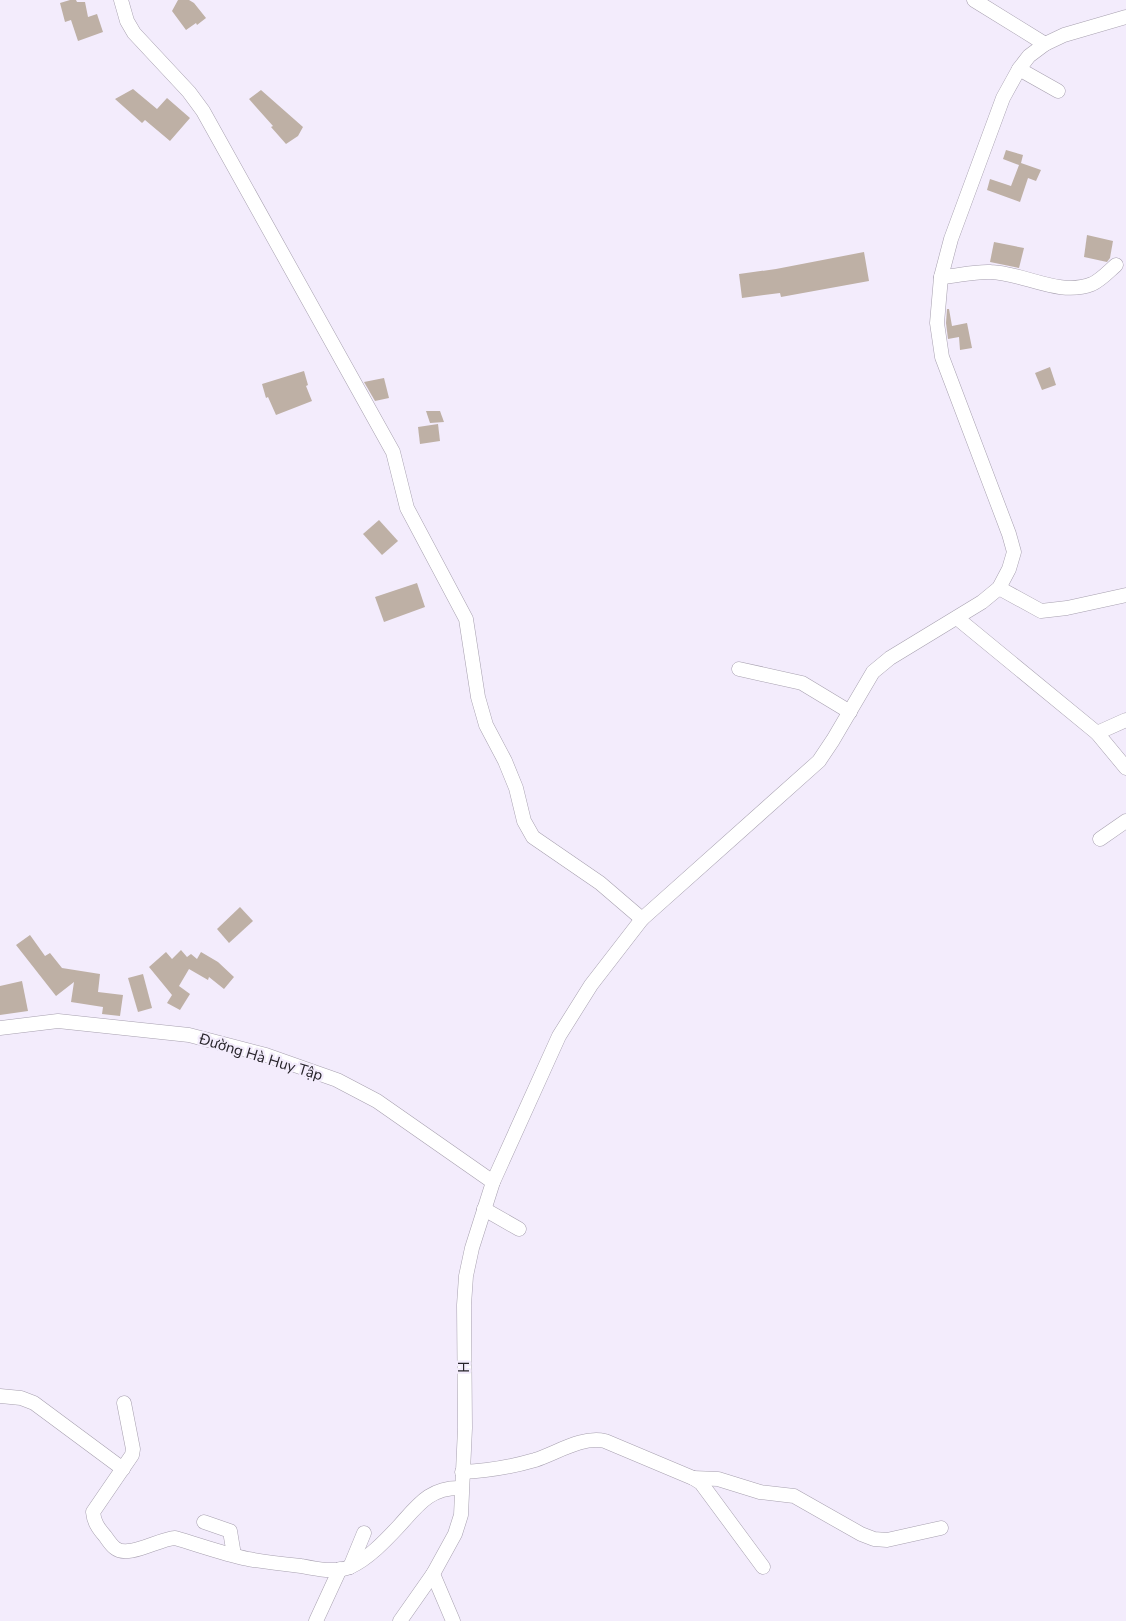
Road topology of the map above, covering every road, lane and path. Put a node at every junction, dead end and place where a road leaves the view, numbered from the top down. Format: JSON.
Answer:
{"nodes":[{"id":1,"x":121,"y":0,"type":"edge"},
{"id":2,"x":974,"y":0,"type":"edge"},
{"id":3,"x":1126,"y":17,"type":"edge"},
{"id":4,"x":1045,"y":44,"type":"junction"},
{"id":5,"x":1018,"y":68,"type":"junction"},
{"id":6,"x":1058,"y":91,"type":"dead end"},
{"id":7,"x":1116,"y":265,"type":"dead end"},
{"id":8,"x":941,"y":278,"type":"junction"},
{"id":9,"x":999,"y":588,"type":"junction"},
{"id":10,"x":1126,"y":595,"type":"edge"},
{"id":11,"x":957,"y":618,"type":"junction"},
{"id":12,"x":739,"y":669,"type":"dead end"},
{"id":13,"x":850,"y":712,"type":"junction"},
{"id":14,"x":1126,"y":720,"type":"edge"},
{"id":15,"x":1097,"y":733,"type":"junction"},
{"id":16,"x":1126,"y":768,"type":"edge"},
{"id":17,"x":1126,"y":821,"type":"edge"},
{"id":18,"x":1100,"y":839,"type":"dead end"},
{"id":19,"x":642,"y":919,"type":"junction"},
{"id":20,"x":0,"y":1028,"type":"edge"},
{"id":21,"x":493,"y":1182,"type":"junction"},
{"id":22,"x":484,"y":1209,"type":"junction"},
{"id":23,"x":519,"y":1229,"type":"dead end"},
{"id":24,"x":0,"y":1396,"type":"edge"},
{"id":25,"x":124,"y":1403,"type":"dead end"},
{"id":26,"x":123,"y":1469,"type":"junction"},
{"id":27,"x":462,"y":1472,"type":"junction"},
{"id":28,"x":693,"y":1478,"type":"junction"},
{"id":29,"x":461,"y":1488,"type":"junction"},
{"id":30,"x":204,"y":1522,"type":"dead end"},
{"id":31,"x":941,"y":1528,"type":"dead end"},
{"id":32,"x":364,"y":1533,"type":"dead end"},
{"id":33,"x":234,"y":1555,"type":"junction"},
{"id":34,"x":763,"y":1567,"type":"dead end"},
{"id":35,"x":345,"y":1568,"type":"junction"},
{"id":36,"x":433,"y":1574,"type":"junction"},
{"id":37,"x":316,"y":1621,"type":"edge"},
{"id":38,"x":400,"y":1621,"type":"edge"},
{"id":39,"x":453,"y":1621,"type":"edge"}],
"edges":[{"from":1,"to":19,"type":"street"},
{"from":2,"to":4,"type":"street"},
{"from":3,"to":4,"type":"street"},
{"from":4,"to":5,"type":"street"},
{"from":5,"to":6,"type":"street"},
{"from":5,"to":8,"type":"street"},
{"from":7,"to":8,"type":"street"},
{"from":8,"to":9,"type":"street"},
{"from":9,"to":10,"type":"street"},
{"from":9,"to":11,"type":"street","name":"H"},
{"from":11,"to":13,"type":"street","name":"H"},
{"from":11,"to":15,"type":"street"},
{"from":12,"to":13,"type":"street"},
{"from":13,"to":19,"type":"street","name":"H"},
{"from":14,"to":15,"type":"street"},
{"from":15,"to":16,"type":"street"},
{"from":17,"to":18,"type":"street"},
{"from":19,"to":21,"type":"street","name":"H"},
{"from":20,"to":21,"type":"street","name":"Đường Hà Huy Tập"},
{"from":21,"to":22,"type":"street","name":"H"},
{"from":22,"to":23,"type":"street"},
{"from":22,"to":27,"type":"street","name":"H"},
{"from":24,"to":26,"type":"street"},
{"from":25,"to":26,"type":"street"},
{"from":26,"to":33,"type":"street"},
{"from":27,"to":28,"type":"street"},
{"from":27,"to":29,"type":"street","name":"H"},
{"from":28,"to":31,"type":"street"},
{"from":28,"to":34,"type":"street"},
{"from":29,"to":35,"type":"street"},
{"from":29,"to":36,"type":"street","name":"H"},
{"from":30,"to":33,"type":"street"},
{"from":32,"to":35,"type":"street"},
{"from":33,"to":35,"type":"street"},
{"from":35,"to":37,"type":"street"},
{"from":36,"to":38,"type":"street","name":"H"},
{"from":36,"to":39,"type":"street"}]}
